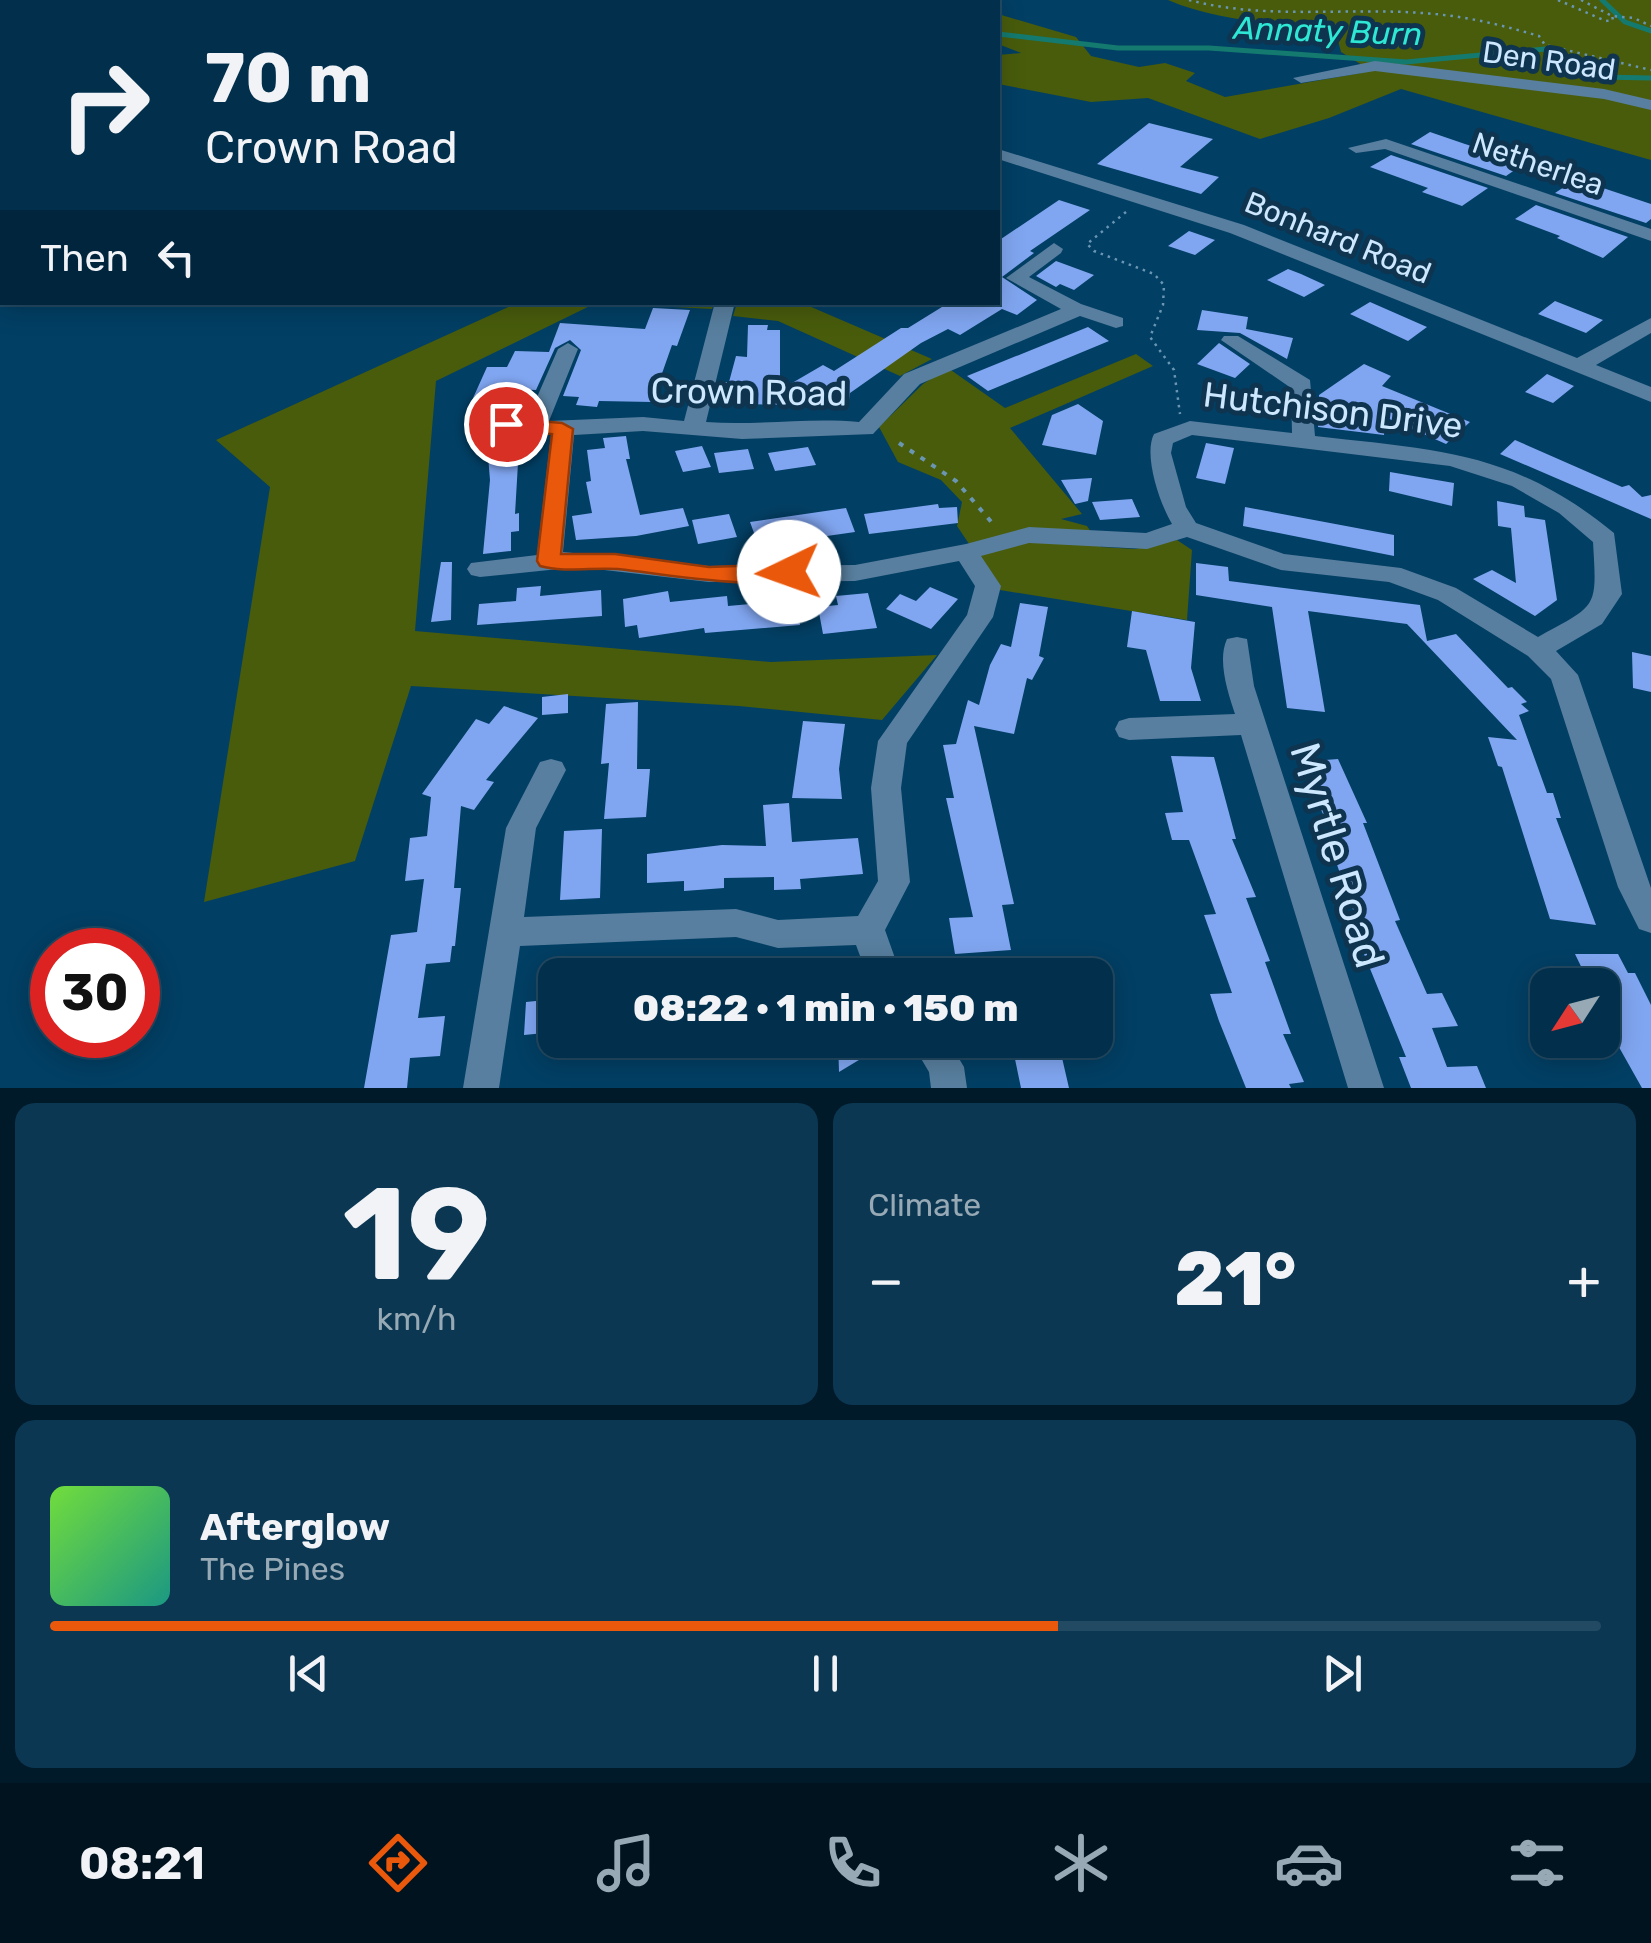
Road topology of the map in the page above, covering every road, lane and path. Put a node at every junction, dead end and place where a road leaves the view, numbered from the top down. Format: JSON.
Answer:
{"nodes":[{"id":1,"x":1189,"y":0,"type":"edge"},
{"id":2,"x":1558,"y":0,"type":"edge"},
{"id":3,"x":1581,"y":0,"type":"edge"},
{"id":4,"x":1612,"y":16,"type":"junction"},
{"id":5,"x":1651,"y":26,"type":"edge"},
{"id":6,"x":1651,"y":70,"type":"edge"},
{"id":7,"x":1300,"y":78,"type":"dead end"},
{"id":8,"x":1651,"y":105,"type":"edge"},
{"id":9,"x":1356,"y":148,"type":"dead end"},
{"id":10,"x":1000,"y":155,"type":"edge"},
{"id":11,"x":1140,"y":198,"type":"junction"},
{"id":12,"x":1651,"y":235,"type":"edge"},
{"id":13,"x":1054,"y":249,"type":"dead end"},
{"id":14,"x":724,"y":305,"type":"edge"},
{"id":15,"x":1077,"y":310,"type":"junction"},
{"id":16,"x":1116,"y":322,"type":"dead end"},
{"id":17,"x":1651,"y":324,"type":"edge"},
{"id":18,"x":1231,"y":340,"type":"dead end"},
{"id":19,"x":568,"y":349,"type":"dead end"},
{"id":20,"x":1580,"y":366,"type":"junction"},
{"id":21,"x":1651,"y":395,"type":"edge"},
{"id":22,"x":506,"y":424,"type":"dead end"},
{"id":23,"x":536,"y":426,"type":"junction"},
{"id":24,"x":694,"y":426,"type":"junction"},
{"id":25,"x":1182,"y":428,"type":"junction"},
{"id":26,"x":562,"y":429,"type":"junction"},
{"id":27,"x":1304,"y":441,"type":"junction"},
{"id":28,"x":899,"y":443,"type":"dead end"},
{"id":29,"x":1186,"y":528,"type":"junction"},
{"id":30,"x":1006,"y":541,"type":"junction"},
{"id":31,"x":966,"y":552,"type":"junction"},
{"id":32,"x":548,"y":561,"type":"junction"},
{"id":33,"x":480,"y":569,"type":"dead end"},
{"id":34,"x":1237,"y":646,"type":"dead end"},
{"id":35,"x":1538,"y":649,"type":"junction"},
{"id":36,"x":1253,"y":724,"type":"junction"},
{"id":37,"x":1129,"y":729,"type":"dead end"},
{"id":38,"x":551,"y":770,"type":"dead end"},
{"id":39,"x":1651,"y":919,"type":"edge"},
{"id":40,"x":868,"y":930,"type":"junction"},
{"id":41,"x":508,"y":932,"type":"junction"},
{"id":42,"x":878,"y":958,"type":"edge"},
{"id":43,"x":940,"y":1058,"type":"edge"},
{"id":44,"x":481,"y":1088,"type":"edge"},
{"id":45,"x":949,"y":1088,"type":"edge"},
{"id":46,"x":1366,"y":1088,"type":"edge"}],
"edges":[{"from":1,"to":6,"type":"path"},
{"from":2,"to":4,"type":"path"},
{"from":3,"to":4,"type":"path"},
{"from":4,"to":5,"type":"path"},
{"from":7,"to":8,"type":"street","name":"Den Road"},
{"from":9,"to":12,"type":"street","name":"Netherlea"},
{"from":10,"to":11,"type":"street","name":"Bonhard Road"},
{"from":11,"to":20,"type":"street","name":"Bonhard Road"},
{"from":11,"to":25,"type":"path"},
{"from":13,"to":15,"type":"street"},
{"from":14,"to":24,"type":"street"},
{"from":15,"to":16,"type":"street"},
{"from":15,"to":24,"type":"street","name":"Crown Road"},
{"from":17,"to":20,"type":"street"},
{"from":18,"to":27,"type":"street"},
{"from":19,"to":23,"type":"street"},
{"from":20,"to":21,"type":"street","name":"Bonhard Road"},
{"from":22,"to":23,"type":"street","name":"Crown Road"},
{"from":23,"to":26,"type":"street","name":"Crown Road"},
{"from":24,"to":26,"type":"street","name":"Crown Road"},
{"from":25,"to":27,"type":"street","name":"Hutchison Drive"},
{"from":25,"to":29,"type":"street","name":"Hutchison Drive"},
{"from":26,"to":32,"type":"street"},
{"from":27,"to":35,"type":"street","name":"Hutchison Drive"},
{"from":28,"to":30,"type":"path"},
{"from":29,"to":30,"type":"street"},
{"from":29,"to":35,"type":"street"},
{"from":30,"to":31,"type":"street"},
{"from":31,"to":32,"type":"street"},
{"from":31,"to":40,"type":"street"},
{"from":32,"to":33,"type":"street"},
{"from":34,"to":36,"type":"street","name":"Myrtle Road"},
{"from":35,"to":39,"type":"street"},
{"from":36,"to":37,"type":"street"},
{"from":36,"to":46,"type":"street","name":"Myrtle Road"},
{"from":38,"to":41,"type":"street"},
{"from":40,"to":41,"type":"street"},
{"from":40,"to":42,"type":"street"},
{"from":41,"to":44,"type":"street"},
{"from":43,"to":45,"type":"street"}]}
